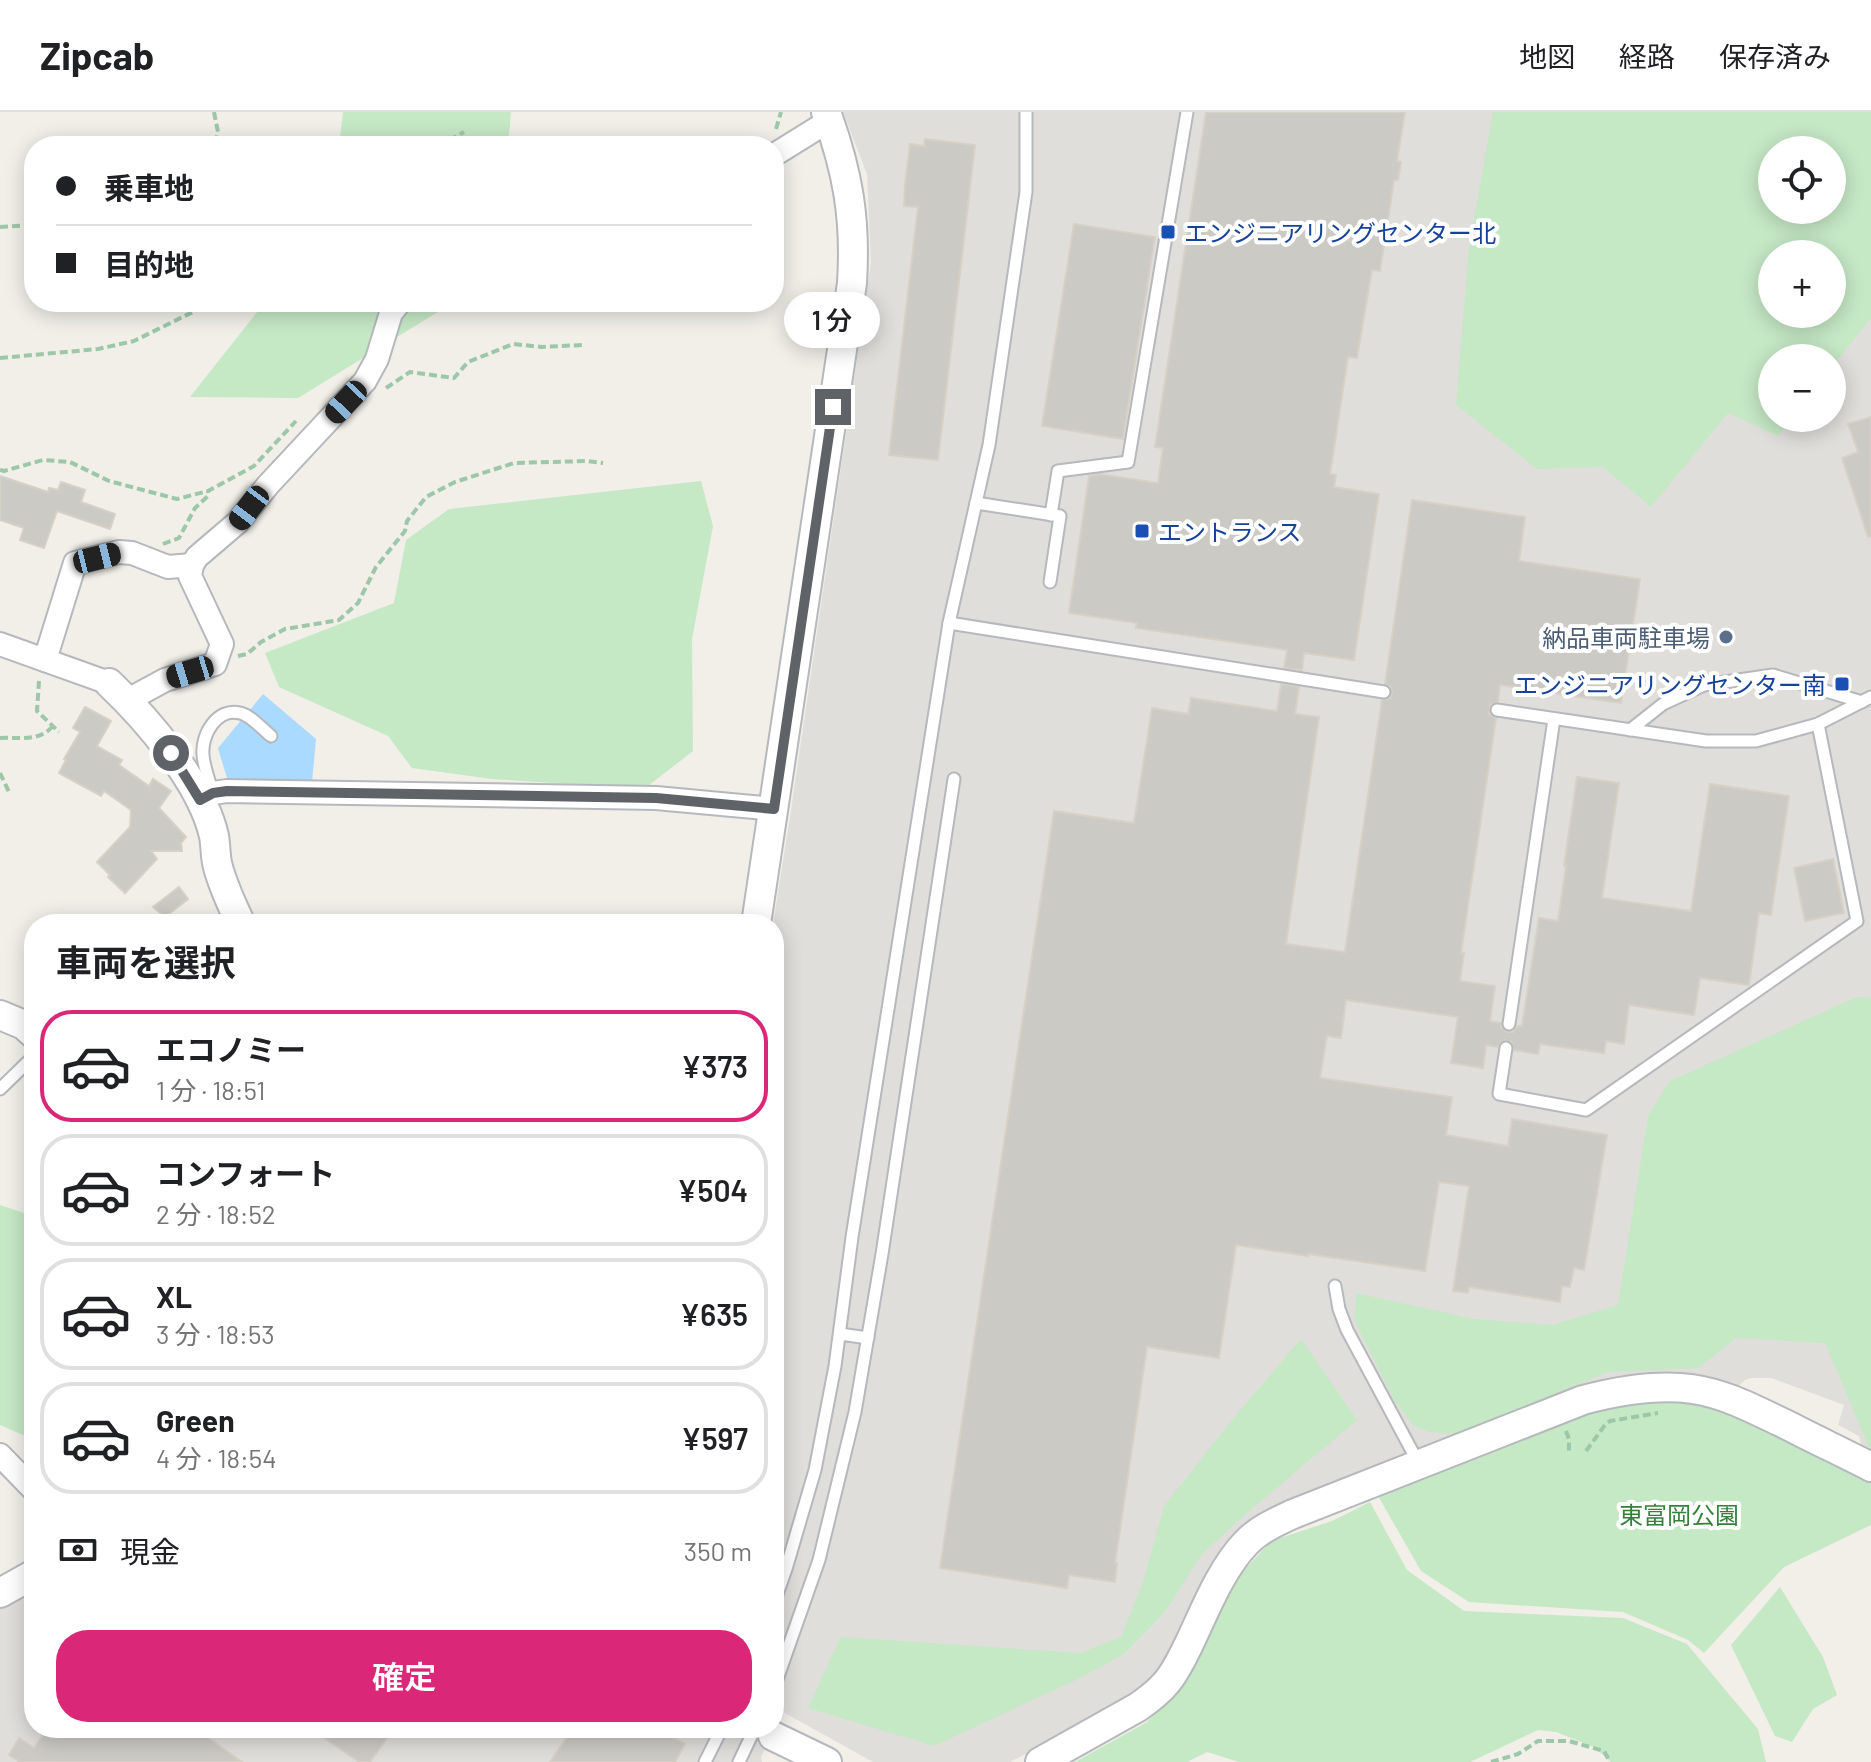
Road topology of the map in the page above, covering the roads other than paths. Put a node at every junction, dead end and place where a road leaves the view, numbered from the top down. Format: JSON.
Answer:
{"nodes":[{"id":1,"x":1026,"y":112,"type":"edge"},
{"id":2,"x":1187,"y":112,"type":"edge"},
{"id":3,"x":828,"y":117,"type":"edge"},
{"id":4,"x":784,"y":149,"type":"edge"},
{"id":5,"x":392,"y":312,"type":"edge"},
{"id":6,"x":976,"y":503,"type":"junction"},
{"id":7,"x":1051,"y":515,"type":"junction"},
{"id":8,"x":192,"y":565,"type":"junction"},
{"id":9,"x":1050,"y":582,"type":"dead end"},
{"id":10,"x":949,"y":623,"type":"junction"},
{"id":11,"x":0,"y":644,"type":"edge"},
{"id":12,"x":41,"y":674,"type":"junction"},
{"id":13,"x":118,"y":692,"type":"junction"},
{"id":14,"x":1384,"y":692,"type":"dead end"},
{"id":15,"x":1867,"y":700,"type":"edge"},
{"id":16,"x":1497,"y":710,"type":"dead end"},
{"id":17,"x":1554,"y":719,"type":"junction"},
{"id":18,"x":1818,"y":724,"type":"junction"},
{"id":19,"x":1630,"y":730,"type":"junction"},
{"id":20,"x":271,"y":736,"type":"dead end"},
{"id":21,"x":954,"y":779,"type":"dead end"},
{"id":22,"x":206,"y":796,"type":"junction"},
{"id":23,"x":774,"y":809,"type":"junction"},
{"id":24,"x":237,"y":914,"type":"edge"},
{"id":25,"x":758,"y":914,"type":"edge"},
{"id":26,"x":0,"y":1015,"type":"edge"},
{"id":27,"x":1509,"y":1024,"type":"dead end"},
{"id":28,"x":24,"y":1025,"type":"edge"},
{"id":29,"x":1506,"y":1048,"type":"dead end"},
{"id":30,"x":24,"y":1066,"type":"edge"},
{"id":31,"x":0,"y":1089,"type":"edge"},
{"id":32,"x":1335,"y":1286,"type":"dead end"},
{"id":33,"x":840,"y":1334,"type":"junction"},
{"id":34,"x":868,"y":1338,"type":"junction"},
{"id":35,"x":0,"y":1455,"type":"edge"},
{"id":36,"x":1419,"y":1465,"type":"junction"},
{"id":37,"x":1871,"y":1467,"type":"edge"},
{"id":38,"x":24,"y":1480,"type":"edge"},
{"id":39,"x":784,"y":1575,"type":"edge"},
{"id":40,"x":24,"y":1580,"type":"edge"},
{"id":41,"x":0,"y":1593,"type":"edge"},
{"id":42,"x":784,"y":1660,"type":"edge"},
{"id":43,"x":717,"y":1738,"type":"edge"},
{"id":44,"x":759,"y":1738,"type":"edge"},
{"id":45,"x":777,"y":1738,"type":"edge"},
{"id":46,"x":705,"y":1762,"type":"edge"},
{"id":47,"x":739,"y":1762,"type":"edge"},
{"id":48,"x":827,"y":1762,"type":"edge"},
{"id":49,"x":1040,"y":1762,"type":"edge"}],
"edges":[{"from":1,"to":6,"type":"lane"},
{"from":2,"to":7,"type":"lane"},
{"from":3,"to":4,"type":"street"},
{"from":3,"to":23,"type":"street"},
{"from":5,"to":8,"type":"street"},
{"from":6,"to":7,"type":"lane"},
{"from":6,"to":10,"type":"lane"},
{"from":7,"to":9,"type":"lane"},
{"from":8,"to":12,"type":"street"},
{"from":8,"to":13,"type":"street"},
{"from":10,"to":14,"type":"lane"},
{"from":10,"to":33,"type":"lane"},
{"from":11,"to":12,"type":"street"},
{"from":12,"to":13,"type":"street"},
{"from":13,"to":22,"type":"street"},
{"from":15,"to":18,"type":"lane"},
{"from":15,"to":19,"type":"lane"},
{"from":16,"to":17,"type":"lane"},
{"from":17,"to":19,"type":"lane"},
{"from":17,"to":27,"type":"lane"},
{"from":18,"to":19,"type":"lane"},
{"from":18,"to":29,"type":"lane"},
{"from":20,"to":22,"type":"lane"},
{"from":21,"to":34,"type":"lane"},
{"from":22,"to":23,"type":"street"},
{"from":22,"to":24,"type":"street"},
{"from":23,"to":25,"type":"street"},
{"from":26,"to":28,"type":"street"},
{"from":30,"to":31,"type":"lane"},
{"from":32,"to":36,"type":"lane"},
{"from":33,"to":34,"type":"lane"},
{"from":33,"to":39,"type":"lane"},
{"from":34,"to":42,"type":"lane"},
{"from":35,"to":38,"type":"street"},
{"from":36,"to":37,"type":"street"},
{"from":36,"to":49,"type":"street"},
{"from":40,"to":41,"type":"street"},
{"from":43,"to":46,"type":"lane"},
{"from":44,"to":47,"type":"lane"},
{"from":45,"to":48,"type":"street"}]}
